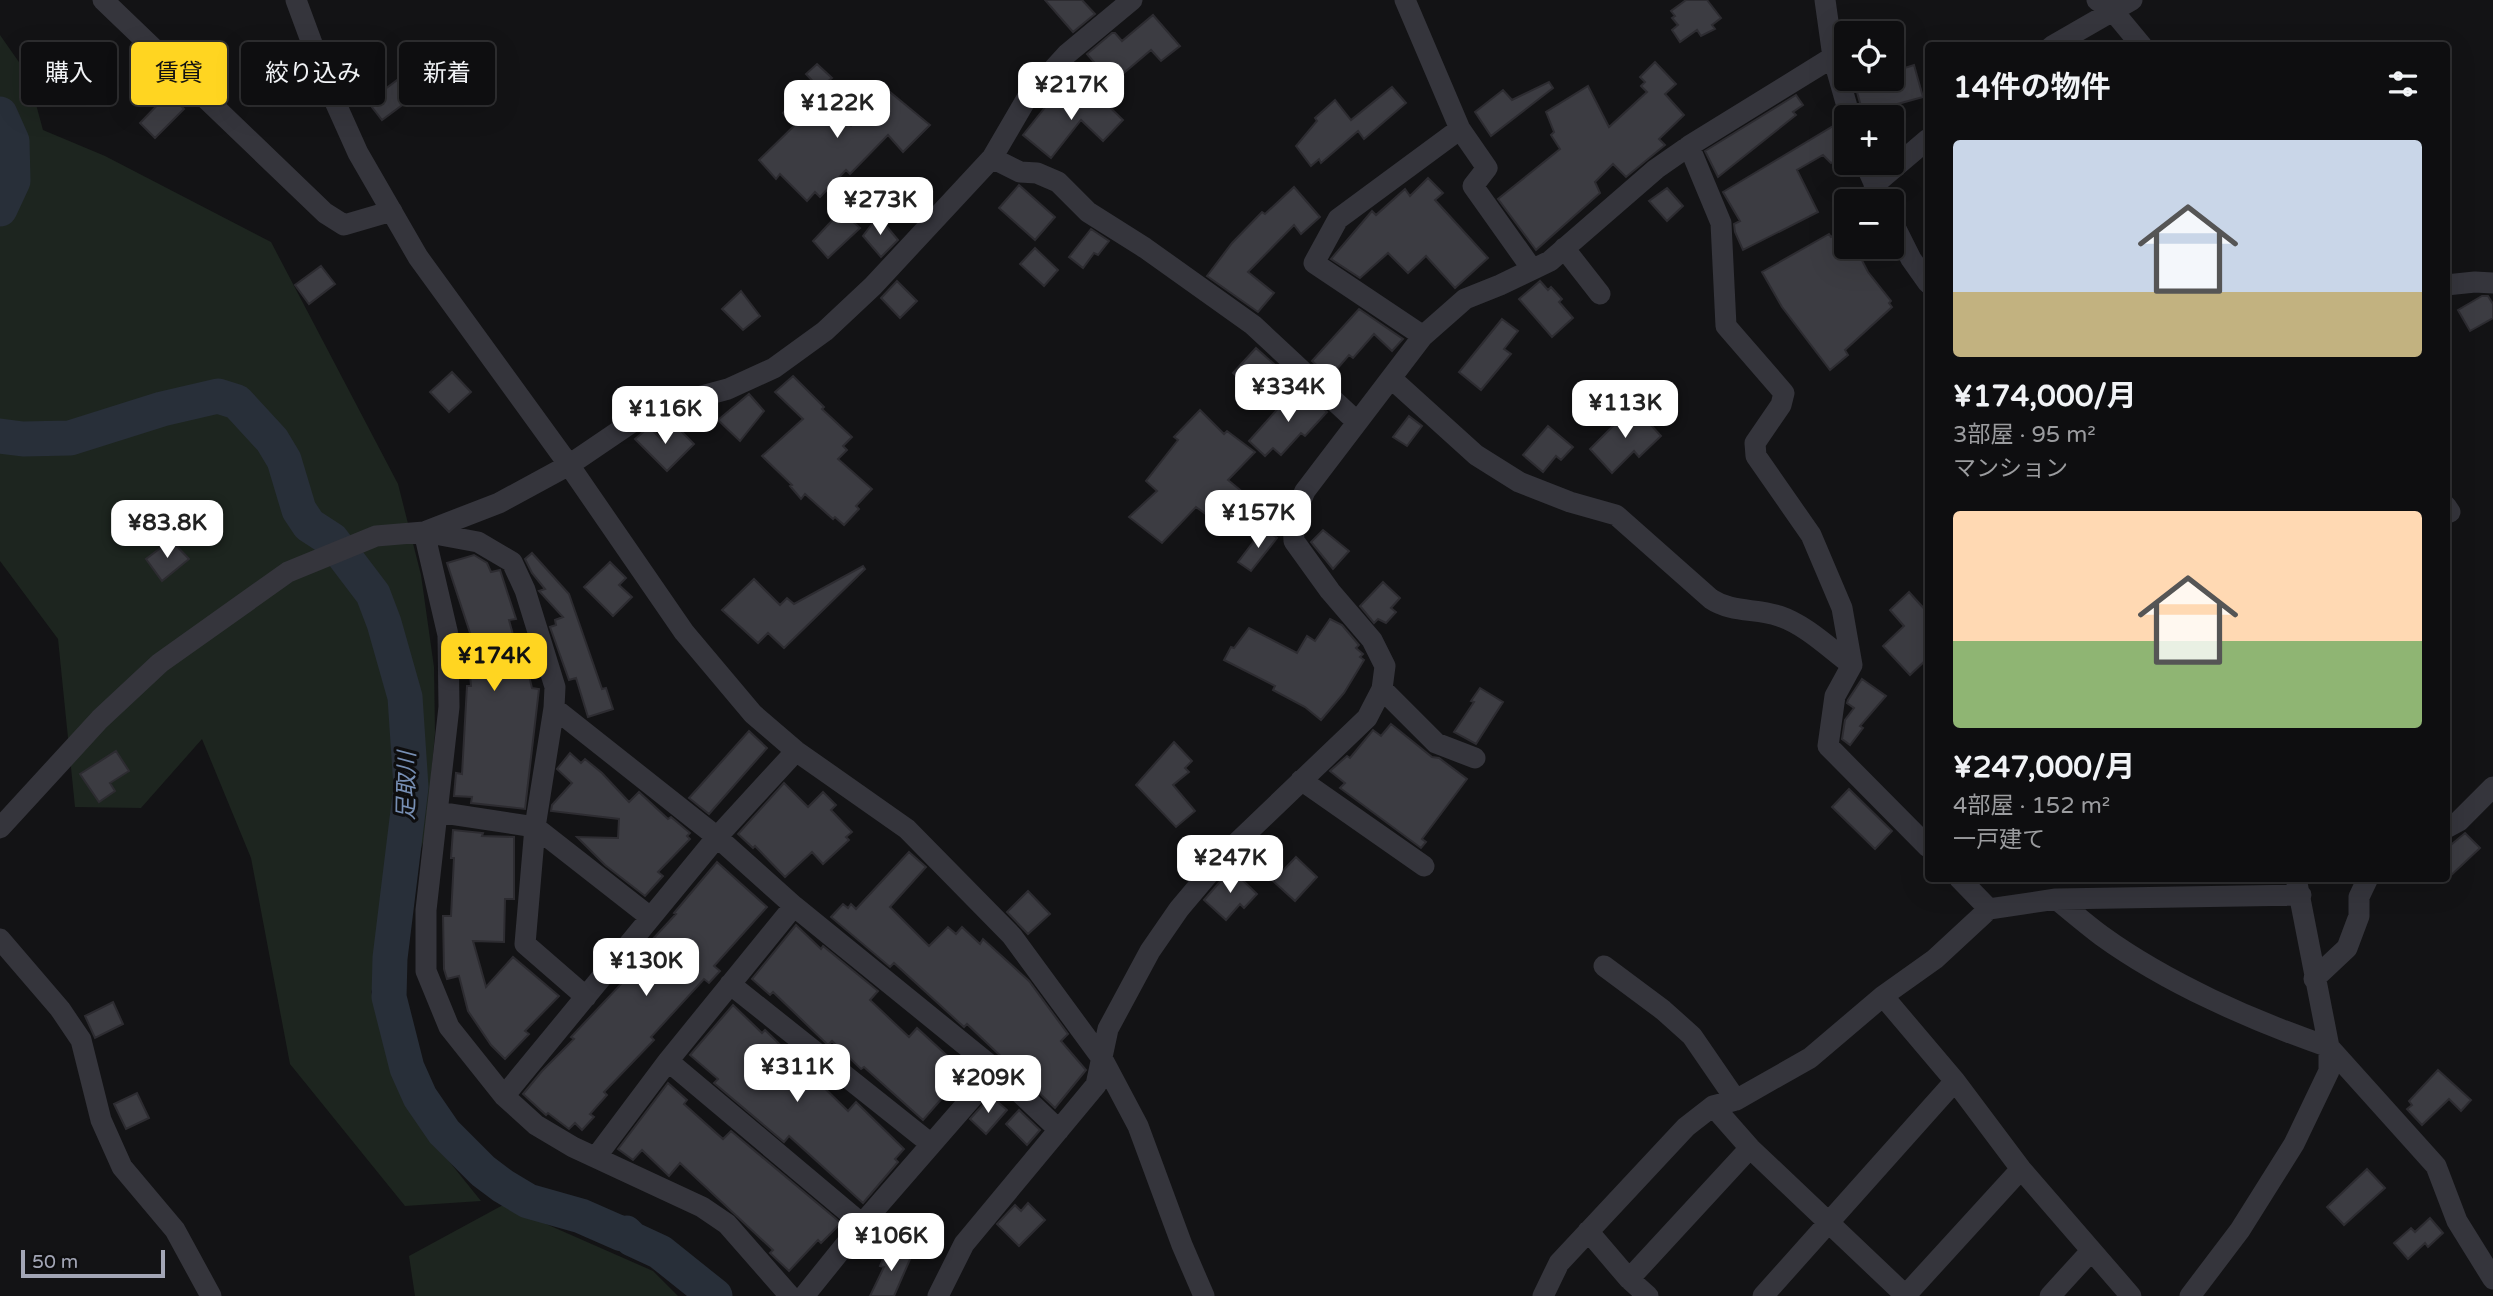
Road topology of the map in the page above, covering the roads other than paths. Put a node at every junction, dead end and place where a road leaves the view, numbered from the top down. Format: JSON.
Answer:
{"nodes":[{"id":1,"x":103,"y":0,"type":"edge"},
{"id":2,"x":296,"y":0,"type":"edge"},
{"id":3,"x":1132,"y":0,"type":"edge"},
{"id":4,"x":1405,"y":0,"type":"edge"},
{"id":5,"x":1825,"y":0,"type":"edge"},
{"id":6,"x":2132,"y":0,"type":"edge"},
{"id":7,"x":2105,"y":5,"type":"edge"},
{"id":8,"x":2057,"y":42,"type":"edge"},
{"id":9,"x":2137,"y":42,"type":"edge"},
{"id":10,"x":1833,"y":57,"type":"junction"},
{"id":11,"x":1847,"y":105,"type":"edge"},
{"id":12,"x":1460,"y":129,"type":"junction"},
{"id":13,"x":1925,"y":142,"type":"edge"},
{"id":14,"x":1689,"y":146,"type":"junction"},
{"id":15,"x":992,"y":158,"type":"junction"},
{"id":16,"x":1882,"y":189,"type":"edge"},
{"id":17,"x":392,"y":211,"type":"junction"},
{"id":18,"x":1904,"y":245,"type":"edge"},
{"id":19,"x":1564,"y":248,"type":"junction"},
{"id":20,"x":1532,"y":269,"type":"junction"},
{"id":21,"x":1925,"y":279,"type":"edge"},
{"id":22,"x":2493,"y":283,"type":"edge"},
{"id":23,"x":2450,"y":285,"type":"edge"},
{"id":24,"x":1600,"y":295,"type":"dead end"},
{"id":25,"x":1423,"y":336,"type":"junction"},
{"id":26,"x":1392,"y":379,"type":"junction"},
{"id":27,"x":1356,"y":421,"type":"junction"},
{"id":28,"x":569,"y":465,"type":"junction"},
{"id":29,"x":424,"y":532,"type":"junction"},
{"id":30,"x":1852,"y":664,"type":"junction"},
{"id":31,"x":1382,"y":690,"type":"junction"},
{"id":32,"x":554,"y":708,"type":"junction"},
{"id":33,"x":796,"y":751,"type":"junction"},
{"id":34,"x":1475,"y":758,"type":"dead end"},
{"id":35,"x":1301,"y":780,"type":"junction"},
{"id":36,"x":2493,"y":787,"type":"edge"},
{"id":37,"x":437,"y":812,"type":"junction"},
{"id":38,"x":2450,"y":826,"type":"edge"},
{"id":39,"x":535,"y":827,"type":"junction"},
{"id":40,"x":0,"y":828,"type":"edge"},
{"id":41,"x":717,"y":837,"type":"junction"},
{"id":42,"x":1925,"y":845,"type":"edge"},
{"id":43,"x":1424,"y":866,"type":"dead end"},
{"id":44,"x":1963,"y":882,"type":"edge"},
{"id":45,"x":2366,"y":882,"type":"edge"},
{"id":46,"x":2298,"y":887,"type":"edge"},
{"id":47,"x":2056,"y":899,"type":"junction"},
{"id":48,"x":794,"y":906,"type":"junction"},
{"id":49,"x":1989,"y":909,"type":"junction"},
{"id":50,"x":650,"y":917,"type":"junction"},
{"id":51,"x":0,"y":939,"type":"edge"},
{"id":52,"x":1604,"y":966,"type":"dead end"},
{"id":53,"x":2314,"y":979,"type":"junction"},
{"id":54,"x":730,"y":984,"type":"junction"},
{"id":55,"x":1883,"y":996,"type":"junction"},
{"id":56,"x":586,"y":997,"type":"junction"},
{"id":57,"x":2329,"y":1047,"type":"junction"},
{"id":58,"x":1103,"y":1060,"type":"junction"},
{"id":59,"x":668,"y":1061,"type":"junction"},
{"id":60,"x":996,"y":1070,"type":"junction"},
{"id":61,"x":1955,"y":1081,"type":"junction"},
{"id":62,"x":504,"y":1096,"type":"junction"},
{"id":63,"x":1736,"y":1100,"type":"junction"},
{"id":64,"x":1713,"y":1106,"type":"junction"},
{"id":65,"x":1059,"y":1130,"type":"junction"},
{"id":66,"x":931,"y":1144,"type":"junction"},
{"id":67,"x":1750,"y":1149,"type":"junction"},
{"id":68,"x":596,"y":1157,"type":"junction"},
{"id":69,"x":2021,"y":1169,"type":"junction"},
{"id":70,"x":1829,"y":1223,"type":"junction"},
{"id":71,"x":862,"y":1224,"type":"junction"},
{"id":72,"x":1588,"y":1231,"type":"junction"},
{"id":73,"x":2091,"y":1251,"type":"junction"},
{"id":74,"x":1629,"y":1279,"type":"junction"},
{"id":75,"x":2493,"y":1279,"type":"edge"},
{"id":76,"x":211,"y":1296,"type":"edge"},
{"id":77,"x":790,"y":1296,"type":"edge"},
{"id":78,"x":804,"y":1296,"type":"edge"},
{"id":79,"x":938,"y":1296,"type":"edge"},
{"id":80,"x":1204,"y":1296,"type":"edge"},
{"id":81,"x":1543,"y":1296,"type":"edge"},
{"id":82,"x":1648,"y":1296,"type":"edge"},
{"id":83,"x":1763,"y":1296,"type":"edge"},
{"id":84,"x":1906,"y":1296,"type":"edge"},
{"id":85,"x":2050,"y":1296,"type":"edge"},
{"id":86,"x":2131,"y":1296,"type":"edge"},
{"id":87,"x":2190,"y":1296,"type":"edge"}],
"edges":[{"from":1,"to":17,"type":"street"},
{"from":2,"to":17,"type":"street"},
{"from":3,"to":15,"type":"street"},
{"from":4,"to":12,"type":"street"},
{"from":5,"to":10,"type":"street"},
{"from":6,"to":7,"type":"street"},
{"from":7,"to":8,"type":"street"},
{"from":7,"to":9,"type":"street"},
{"from":10,"to":11,"type":"street"},
{"from":10,"to":14,"type":"street"},
{"from":12,"to":20,"type":"street"},
{"from":12,"to":25,"type":"street"},
{"from":13,"to":16,"type":"street"},
{"from":14,"to":19,"type":"street"},
{"from":14,"to":30,"type":"street"},
{"from":15,"to":27,"type":"street"},
{"from":15,"to":28,"type":"street"},
{"from":17,"to":28,"type":"street"},
{"from":18,"to":21,"type":"street"},
{"from":19,"to":20,"type":"street"},
{"from":19,"to":24,"type":"street"},
{"from":20,"to":25,"type":"street"},
{"from":22,"to":23,"type":"street"},
{"from":25,"to":26,"type":"street"},
{"from":26,"to":27,"type":"street"},
{"from":26,"to":30,"type":"street"},
{"from":27,"to":31,"type":"street"},
{"from":28,"to":29,"type":"street"},
{"from":28,"to":33,"type":"street"},
{"from":29,"to":32,"type":"street"},
{"from":29,"to":37,"type":"street"},
{"from":29,"to":40,"type":"street"},
{"from":30,"to":42,"type":"street"},
{"from":31,"to":34,"type":"street"},
{"from":31,"to":35,"type":"street"},
{"from":32,"to":39,"type":"street"},
{"from":32,"to":41,"type":"street"},
{"from":33,"to":41,"type":"street"},
{"from":33,"to":58,"type":"street"},
{"from":35,"to":43,"type":"street"},
{"from":35,"to":58,"type":"street"},
{"from":36,"to":38,"type":"street"},
{"from":37,"to":39,"type":"street"},
{"from":37,"to":62,"type":"street"},
{"from":39,"to":50,"type":"street"},
{"from":39,"to":56,"type":"street"},
{"from":41,"to":48,"type":"street"},
{"from":41,"to":50,"type":"street"},
{"from":44,"to":49,"type":"street"},
{"from":45,"to":53,"type":"street"},
{"from":46,"to":47,"type":"street"},
{"from":46,"to":53,"type":"street"},
{"from":47,"to":49,"type":"street"},
{"from":47,"to":57,"type":"street"},
{"from":48,"to":54,"type":"street"},
{"from":48,"to":60,"type":"street"},
{"from":49,"to":55,"type":"street"},
{"from":50,"to":56,"type":"street"},
{"from":51,"to":76,"type":"street"},
{"from":52,"to":63,"type":"street"},
{"from":53,"to":57,"type":"street"},
{"from":54,"to":59,"type":"street"},
{"from":54,"to":66,"type":"street"},
{"from":55,"to":61,"type":"street"},
{"from":55,"to":63,"type":"street"},
{"from":56,"to":62,"type":"street"},
{"from":57,"to":75,"type":"street"},
{"from":57,"to":87,"type":"street"},
{"from":58,"to":65,"type":"street"},
{"from":58,"to":80,"type":"street"},
{"from":59,"to":68,"type":"street"},
{"from":59,"to":71,"type":"street"},
{"from":60,"to":65,"type":"street"},
{"from":60,"to":66,"type":"street"},
{"from":61,"to":69,"type":"street"},
{"from":61,"to":70,"type":"street"},
{"from":62,"to":68,"type":"street"},
{"from":63,"to":64,"type":"street"},
{"from":64,"to":67,"type":"street"},
{"from":64,"to":72,"type":"street"},
{"from":65,"to":79,"type":"street"},
{"from":66,"to":71,"type":"street"},
{"from":67,"to":70,"type":"street"},
{"from":67,"to":74,"type":"street"},
{"from":68,"to":77,"type":"street"},
{"from":69,"to":73,"type":"street"},
{"from":69,"to":84,"type":"street"},
{"from":70,"to":83,"type":"street"},
{"from":70,"to":84,"type":"street"},
{"from":71,"to":78,"type":"street"},
{"from":72,"to":74,"type":"street"},
{"from":72,"to":81,"type":"street"},
{"from":73,"to":85,"type":"street"},
{"from":73,"to":86,"type":"street"},
{"from":74,"to":82,"type":"street"}]}
